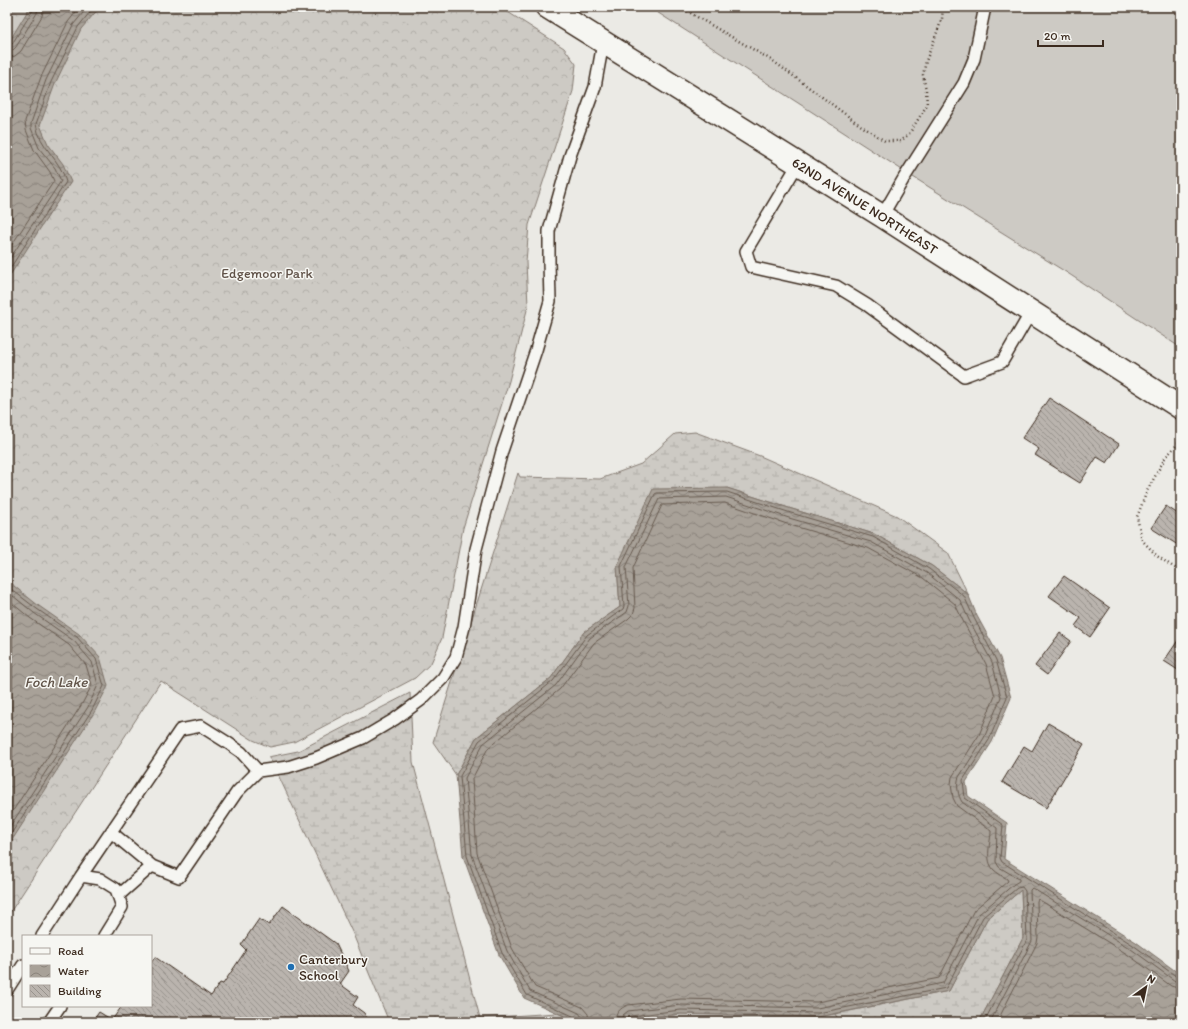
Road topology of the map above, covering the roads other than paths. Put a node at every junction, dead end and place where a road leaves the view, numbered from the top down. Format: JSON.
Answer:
{"nodes":[{"id":1,"x":547,"y":7,"type":"edge"},
{"id":2,"x":985,"y":7,"type":"edge"},
{"id":3,"x":603,"y":43,"type":"junction"},
{"id":4,"x":798,"y":164,"type":"junction"},
{"id":5,"x":882,"y":216,"type":"junction"},
{"id":6,"x":1031,"y":312,"type":"junction"},
{"id":7,"x":1181,"y":408,"type":"edge"},
{"id":8,"x":258,"y":771,"type":"junction"},
{"id":9,"x":111,"y":832,"type":"junction"},
{"id":10,"x":152,"y":866,"type":"junction"},
{"id":11,"x":81,"y":876,"type":"junction"},
{"id":12,"x":118,"y":896,"type":"junction"},
{"id":13,"x":43,"y":935,"type":"edge"},
{"id":14,"x":105,"y":935,"type":"edge"},
{"id":15,"x":22,"y":967,"type":"edge"},
{"id":16,"x":7,"y":990,"type":"edge"},
{"id":17,"x":59,"y":1007,"type":"edge"},
{"id":18,"x":49,"y":1022,"type":"edge"}],
"edges":[{"from":1,"to":3,"type":"street","name":"62ND AVENUE NORTHEAST"},
{"from":2,"to":5,"type":"lane"},
{"from":3,"to":4,"type":"street","name":"62ND AVENUE NORTHEAST"},
{"from":3,"to":8,"type":"lane"},
{"from":4,"to":5,"type":"street","name":"62ND AVENUE NORTHEAST"},
{"from":4,"to":6,"type":"lane"},
{"from":5,"to":6,"type":"street","name":"62ND AVENUE NORTHEAST"},
{"from":6,"to":7,"type":"street","name":"62ND AVENUE NORTHEAST"},
{"from":8,"to":9,"type":"lane"},
{"from":8,"to":10,"type":"lane"},
{"from":9,"to":10,"type":"lane"},
{"from":9,"to":11,"type":"lane"},
{"from":10,"to":12,"type":"lane"},
{"from":11,"to":12,"type":"lane"},
{"from":11,"to":13,"type":"lane"},
{"from":12,"to":14,"type":"lane"},
{"from":15,"to":16,"type":"lane"},
{"from":17,"to":18,"type":"lane"}]}
